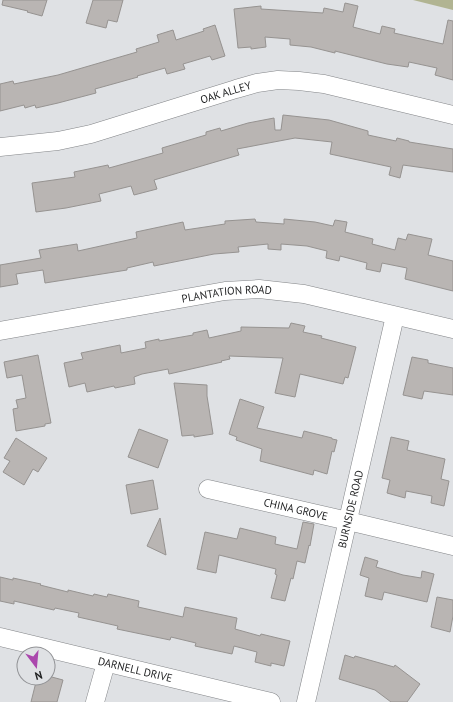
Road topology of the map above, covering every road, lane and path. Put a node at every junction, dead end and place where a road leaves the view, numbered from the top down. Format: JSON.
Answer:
{"nodes":[{"id":1,"x":453,"y":115,"type":"edge"},
{"id":2,"x":0,"y":147,"type":"edge"},
{"id":3,"x":395,"y":316,"type":"junction"},
{"id":4,"x":453,"y":329,"type":"edge"},
{"id":5,"x":0,"y":331,"type":"edge"},
{"id":6,"x":208,"y":489,"type":"dead end"},
{"id":7,"x":348,"y":520,"type":"junction"},
{"id":8,"x":453,"y":546,"type":"edge"},
{"id":9,"x":0,"y":638,"type":"edge"},
{"id":10,"x":106,"y":663,"type":"junction"},
{"id":11,"x":95,"y":702,"type":"edge"},
{"id":12,"x":271,"y":702,"type":"edge"},
{"id":13,"x":306,"y":702,"type":"edge"}],
"edges":[{"from":1,"to":2,"type":"street","name":"OAK ALLEY"},
{"from":3,"to":4,"type":"street","name":"PLANTATION ROAD"},
{"from":3,"to":5,"type":"street","name":"PLANTATION ROAD"},
{"from":3,"to":7,"type":"street","name":"BURNSIDE ROAD"},
{"from":6,"to":7,"type":"street","name":"CHINA GROVE"},
{"from":7,"to":8,"type":"street","name":"CHINA GROVE"},
{"from":7,"to":13,"type":"street","name":"BURNSIDE ROAD"},
{"from":9,"to":10,"type":"street","name":"DARNELL DRIVE"},
{"from":10,"to":11,"type":"street"},
{"from":10,"to":12,"type":"street","name":"DARNELL DRIVE"}]}
